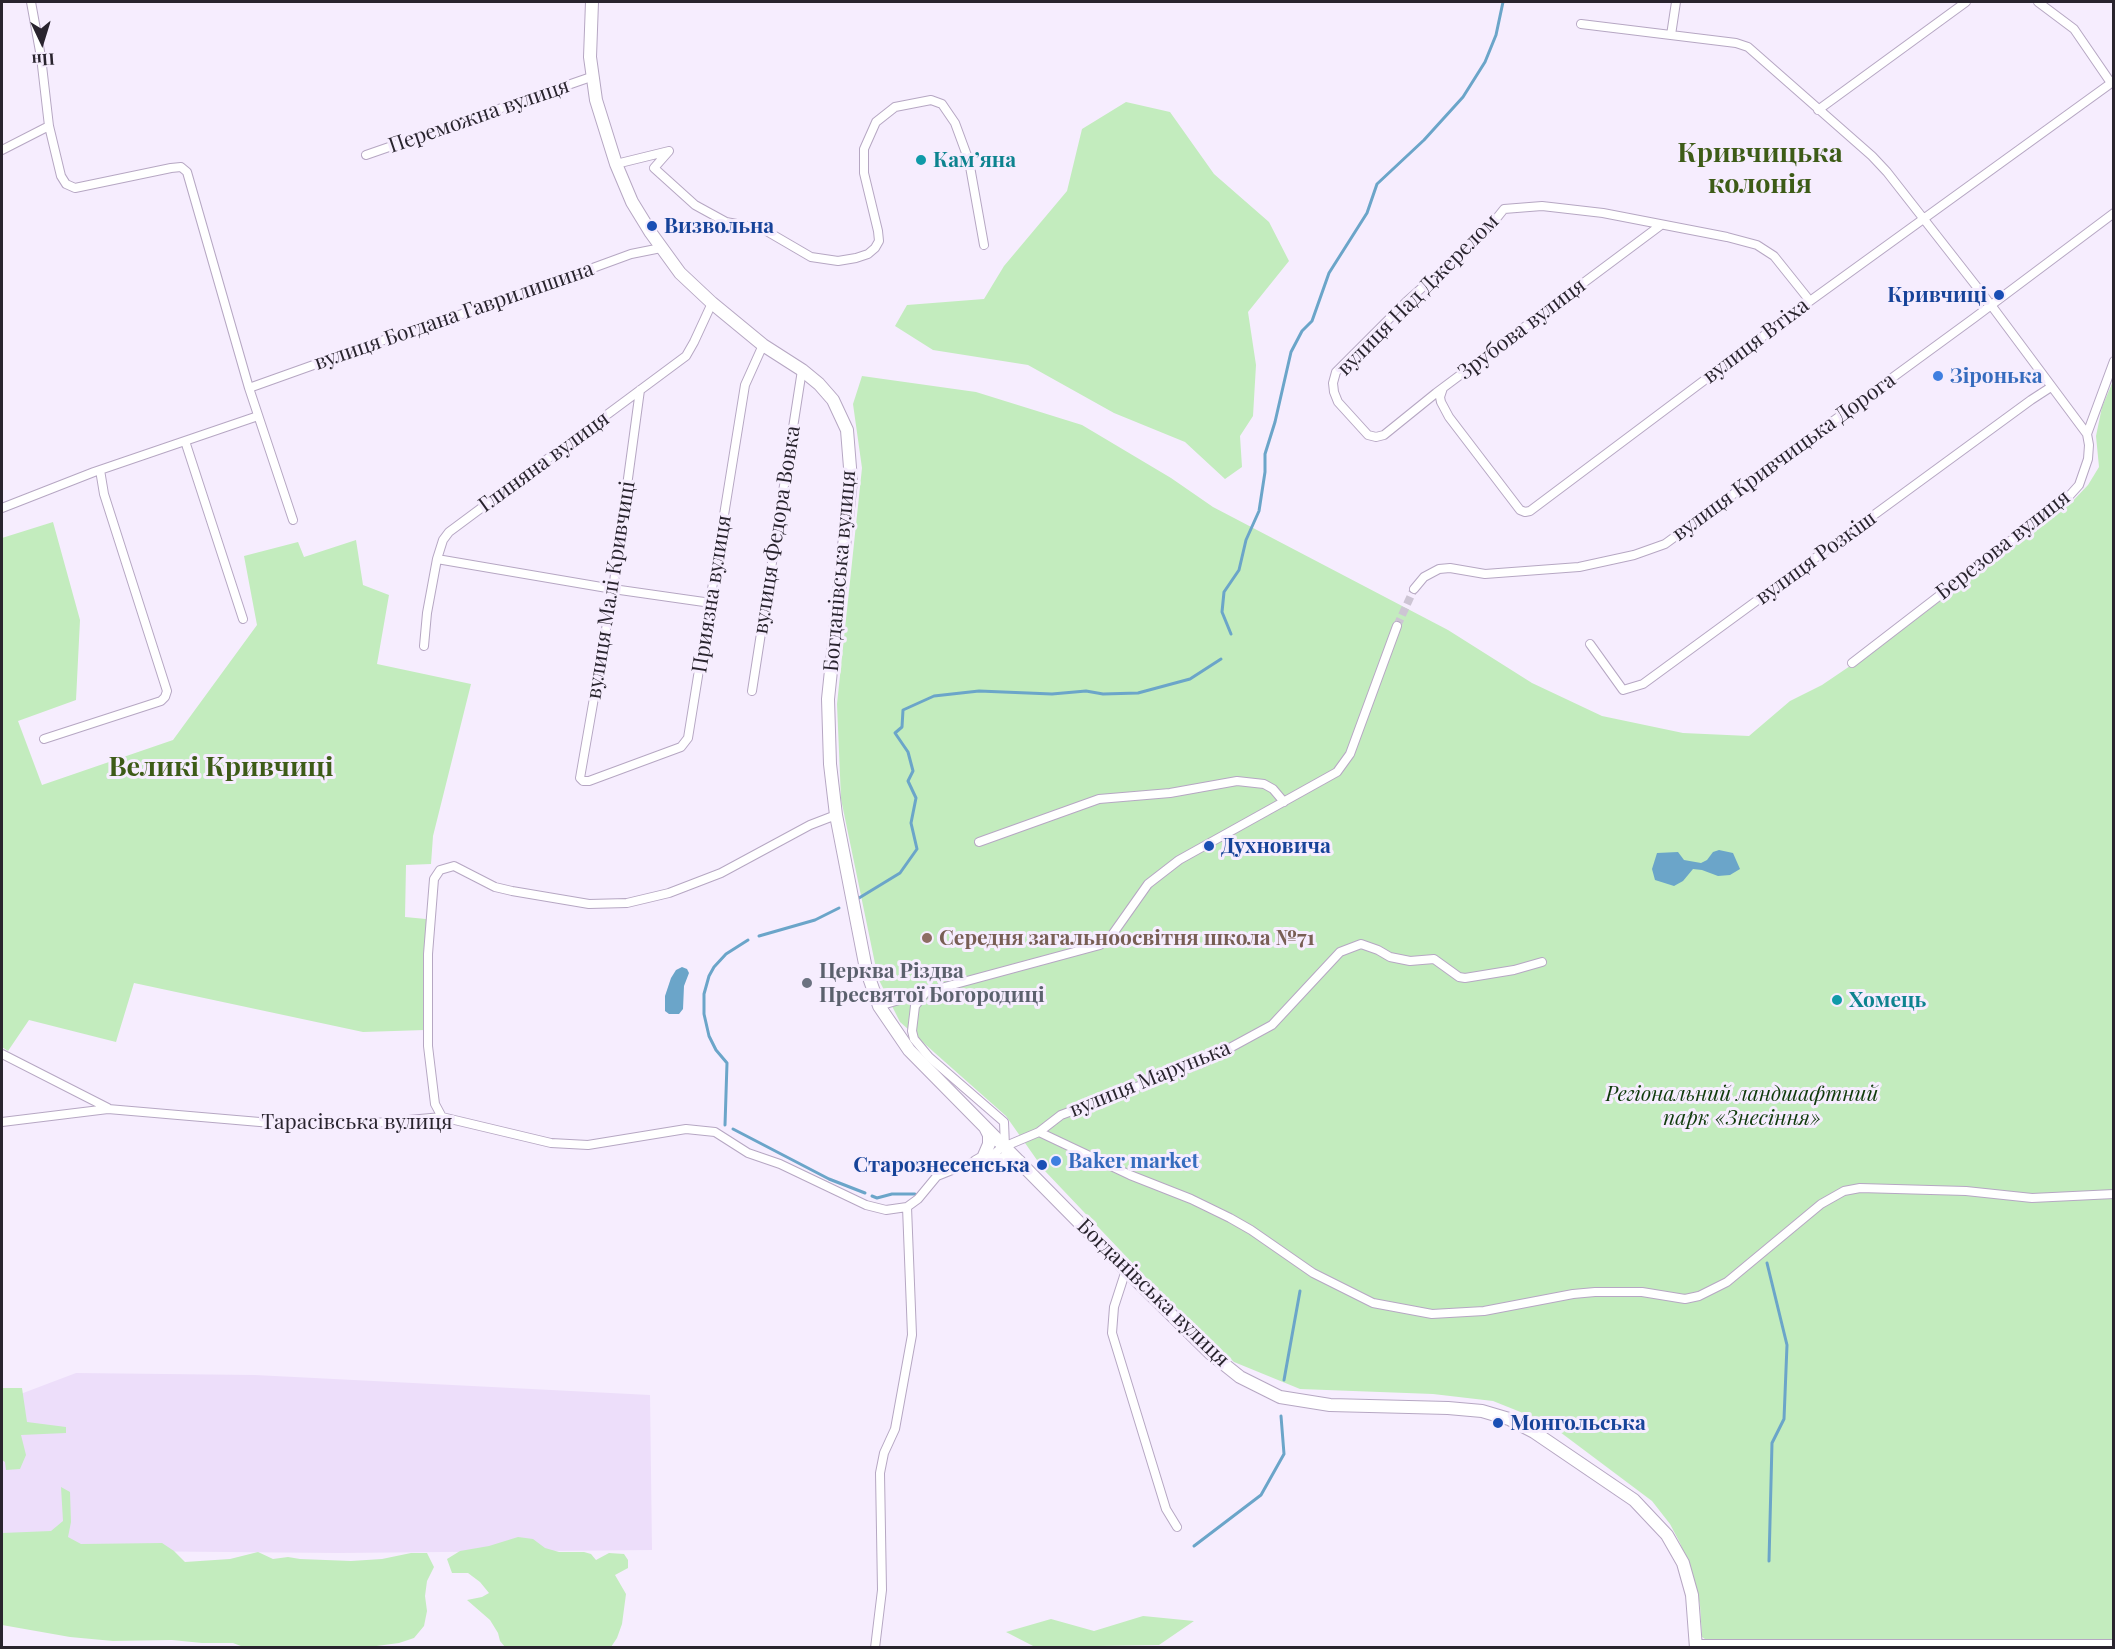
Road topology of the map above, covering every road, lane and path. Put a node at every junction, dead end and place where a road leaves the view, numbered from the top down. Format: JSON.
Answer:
{"nodes":[{"id":1,"x":31,"y":2,"type":"edge"},
{"id":2,"x":592,"y":2,"type":"edge"},
{"id":3,"x":1676,"y":2,"type":"edge"},
{"id":4,"x":1966,"y":2,"type":"edge"},
{"id":5,"x":2038,"y":2,"type":"edge"},
{"id":6,"x":1581,"y":24,"type":"dead end"},
{"id":7,"x":1671,"y":35,"type":"junction"},
{"id":8,"x":591,"y":77,"type":"junction"},
{"id":9,"x":2112,"y":82,"type":"edge"},
{"id":10,"x":1818,"y":110,"type":"junction"},
{"id":11,"x":49,"y":126,"type":"junction"},
{"id":12,"x":2,"y":150,"type":"edge"},
{"id":13,"x":366,"y":155,"type":"dead end"},
{"id":14,"x":616,"y":164,"type":"junction"},
{"id":15,"x":2114,"y":213,"type":"edge"},
{"id":16,"x":1924,"y":220,"type":"junction"},
{"id":17,"x":1661,"y":225,"type":"junction"},
{"id":18,"x":984,"y":245,"type":"dead end"},
{"id":19,"x":661,"y":249,"type":"junction"},
{"id":20,"x":1810,"y":301,"type":"junction"},
{"id":21,"x":712,"y":303,"type":"junction"},
{"id":22,"x":1991,"y":305,"type":"junction"},
{"id":23,"x":763,"y":345,"type":"junction"},
{"id":24,"x":2114,"y":361,"type":"edge"},
{"id":25,"x":802,"y":370,"type":"junction"},
{"id":26,"x":2051,"y":387,"type":"junction"},
{"id":27,"x":249,"y":388,"type":"junction"},
{"id":28,"x":1443,"y":388,"type":"junction"},
{"id":29,"x":640,"y":390,"type":"junction"},
{"id":30,"x":258,"y":416,"type":"junction"},
{"id":31,"x":2087,"y":434,"type":"junction"},
{"id":32,"x":1384,"y":435,"type":"joint"},
{"id":33,"x":185,"y":441,"type":"junction"},
{"id":34,"x":100,"y":470,"type":"junction"},
{"id":35,"x":2,"y":508,"type":"edge"},
{"id":36,"x":293,"y":520,"type":"dead end"},
{"id":37,"x":437,"y":559,"type":"junction"},
{"id":38,"x":613,"y":589,"type":"junction"},
{"id":39,"x":1414,"y":589,"type":"tunnel mouth"},
{"id":40,"x":711,"y":603,"type":"junction"},
{"id":41,"x":243,"y":619,"type":"dead end"},
{"id":42,"x":1397,"y":626,"type":"tunnel mouth"},
{"id":43,"x":1590,"y":644,"type":"dead end"},
{"id":44,"x":424,"y":646,"type":"dead end"},
{"id":45,"x":1852,"y":663,"type":"dead end"},
{"id":46,"x":752,"y":691,"type":"dead end"},
{"id":47,"x":44,"y":740,"type":"dead end"},
{"id":48,"x":589,"y":781,"type":"joint"},
{"id":49,"x":1284,"y":802,"type":"junction"},
{"id":50,"x":836,"y":816,"type":"junction"},
{"id":51,"x":979,"y":842,"type":"dead end"},
{"id":52,"x":1542,"y":963,"type":"dead end"},
{"id":53,"x":926,"y":992,"type":"junction"},
{"id":54,"x":879,"y":1006,"type":"junction"},
{"id":55,"x":2,"y":1054,"type":"edge"},
{"id":56,"x":108,"y":1109,"type":"junction"},
{"id":57,"x":442,"y":1118,"type":"junction"},
{"id":58,"x":2,"y":1122,"type":"edge"},
{"id":59,"x":985,"y":1126,"type":"junction"},
{"id":60,"x":1039,"y":1132,"type":"junction"},
{"id":61,"x":1005,"y":1147,"type":"junction"},
{"id":62,"x":976,"y":1162,"type":"junction"},
{"id":63,"x":1020,"y":1162,"type":"junction"},
{"id":64,"x":2114,"y":1194,"type":"edge"},
{"id":65,"x":907,"y":1207,"type":"junction"},
{"id":66,"x":1126,"y":1270,"type":"junction"},
{"id":67,"x":1177,"y":1527,"type":"dead end"},
{"id":68,"x":2114,"y":1644,"type":"edge"},
{"id":69,"x":1696,"y":1646,"type":"edge"},
{"id":70,"x":875,"y":1647,"type":"edge"}],
"edges":[{"from":1,"to":11,"type":"street"},
{"from":2,"to":8,"type":"main road","name":"Богданівська вулиця"},
{"from":3,"to":7,"type":"street"},
{"from":4,"to":10,"type":"street"},
{"from":5,"to":9,"type":"street"},
{"from":6,"to":7,"type":"street"},
{"from":7,"to":10,"type":"street"},
{"from":8,"to":13,"type":"street","name":"Переможна вулиця"},
{"from":8,"to":14,"type":"main road","name":"Богданівська вулиця"},
{"from":9,"to":16,"type":"street","name":"вулиця Втіха"},
{"from":10,"to":16,"type":"street"},
{"from":11,"to":12,"type":"street"},
{"from":11,"to":27,"type":"street"},
{"from":14,"to":18,"type":"street"},
{"from":14,"to":19,"type":"main road","name":"Богданівська вулиця"},
{"from":15,"to":22,"type":"street","name":"вулиця Кривчицька Дорога"},
{"from":16,"to":20,"type":"street","name":"вулиця Втіха"},
{"from":16,"to":22,"type":"street"},
{"from":17,"to":20,"type":"street","name":"вулиця Над Джерелом"},
{"from":17,"to":28,"type":"street","name":"Зрубова вулиця"},
{"from":17,"to":32,"type":"street","name":"вулиця Над Джерелом"},
{"from":19,"to":21,"type":"main road","name":"Богданівська вулиця"},
{"from":19,"to":27,"type":"street","name":"вулиця Богдана Гаврилишина"},
{"from":20,"to":28,"type":"street","name":"вулиця Втіха"},
{"from":21,"to":23,"type":"main road","name":"Богданівська вулиця"},
{"from":21,"to":29,"type":"street","name":"Глиняна вулиця"},
{"from":22,"to":26,"type":"street"},
{"from":22,"to":39,"type":"street","name":"вулиця Кривчицька Дорога"},
{"from":23,"to":25,"type":"main road","name":"Богданівська вулиця"},
{"from":23,"to":40,"type":"street","name":"Приязна вулиця"},
{"from":24,"to":31,"type":"street","name":"Березова вулиця"},
{"from":25,"to":46,"type":"street","name":"вулиця Федора Вовка"},
{"from":25,"to":50,"type":"main road","name":"Богданівська вулиця"},
{"from":26,"to":31,"type":"street"},
{"from":26,"to":43,"type":"street","name":"вулиця Розкіш"},
{"from":27,"to":30,"type":"street"},
{"from":28,"to":32,"type":"street","name":"Зрубова вулиця"},
{"from":29,"to":37,"type":"street","name":"Глиняна вулиця"},
{"from":29,"to":38,"type":"street","name":"вулиця Малі Кривчиці"},
{"from":30,"to":33,"type":"street"},
{"from":30,"to":36,"type":"street"},
{"from":31,"to":45,"type":"street","name":"Березова вулиця"},
{"from":33,"to":34,"type":"street"},
{"from":33,"to":41,"type":"street"},
{"from":34,"to":35,"type":"street"},
{"from":34,"to":47,"type":"street"},
{"from":37,"to":38,"type":"street"},
{"from":37,"to":44,"type":"street","name":"Глиняна вулиця"},
{"from":38,"to":40,"type":"street"},
{"from":38,"to":48,"type":"street","name":"вулиця Малі Кривчиці"},
{"from":40,"to":48,"type":"street","name":"Приязна вулиця"},
{"from":42,"to":49,"type":"street"},
{"from":49,"to":51,"type":"street"},
{"from":49,"to":53,"type":"street"},
{"from":50,"to":54,"type":"main road","name":"Богданівська вулиця"},
{"from":50,"to":57,"type":"street"},
{"from":52,"to":60,"type":"street","name":"вулиця Марунька"},
{"from":53,"to":54,"type":"street"},
{"from":53,"to":61,"type":"street"},
{"from":54,"to":59,"type":"main road","name":"Богданівська вулиця"},
{"from":55,"to":56,"type":"street"},
{"from":56,"to":57,"type":"street","name":"Тарасівська вулиця"},
{"from":56,"to":58,"type":"street","name":"Тарасівська вулиця"},
{"from":57,"to":65,"type":"street","name":"Тарасівська вулиця"},
{"from":59,"to":61,"type":"main road","name":"Богданівська вулиця"},
{"from":59,"to":62,"type":"main road"},
{"from":60,"to":61,"type":"street","name":"вулиця Марунька"},
{"from":60,"to":64,"type":"street"},
{"from":61,"to":62,"type":"street","name":"вулиця Марунька"},
{"from":61,"to":63,"type":"main road","name":"Богданівська вулиця"},
{"from":62,"to":63,"type":"main road"},
{"from":62,"to":65,"type":"street","name":"вулиця Марунька"},
{"from":63,"to":66,"type":"main road","name":"Богданівська вулиця"},
{"from":65,"to":70,"type":"street"},
{"from":66,"to":67,"type":"street"},
{"from":66,"to":69,"type":"main road","name":"Богданівська вулиця"},
{"from":68,"to":69,"type":"street"}]}
